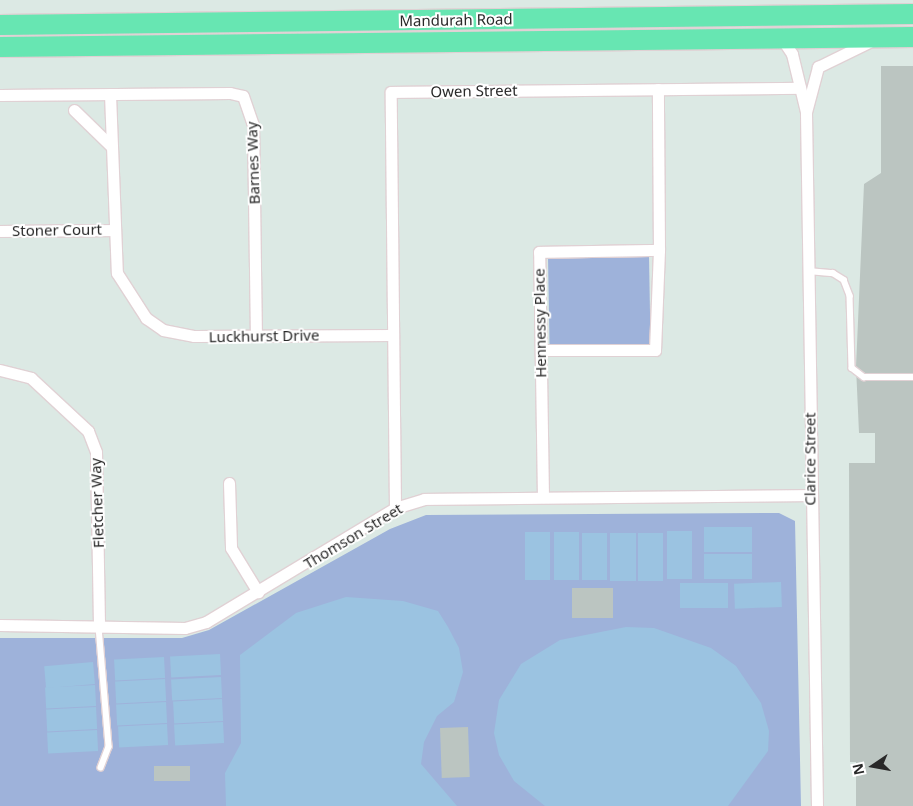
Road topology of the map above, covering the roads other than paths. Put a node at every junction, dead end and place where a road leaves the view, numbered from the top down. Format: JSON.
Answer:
{"nodes":[{"id":1,"x":913,"y":14,"type":"edge"},
{"id":2,"x":0,"y":25,"type":"edge"},
{"id":3,"x":877,"y":38,"type":"junction"},
{"id":4,"x":913,"y":38,"type":"edge"},
{"id":5,"x":782,"y":40,"type":"junction"},
{"id":6,"x":0,"y":47,"type":"edge"},
{"id":7,"x":800,"y":88,"type":"junction"},
{"id":8,"x":658,"y":89,"type":"junction"},
{"id":9,"x":110,"y":94,"type":"junction"},
{"id":10,"x":0,"y":95,"type":"edge"},
{"id":11,"x":74,"y":110,"type":"dead end"},
{"id":12,"x":806,"y":112,"type":"junction"},
{"id":13,"x":112,"y":147,"type":"junction"},
{"id":14,"x":114,"y":230,"type":"junction"},
{"id":15,"x":0,"y":231,"type":"edge"},
{"id":16,"x":659,"y":250,"type":"junction"},
{"id":17,"x":808,"y":270,"type":"junction"},
{"id":18,"x":256,"y":335,"type":"junction"},
{"id":19,"x":393,"y":335,"type":"junction"},
{"id":20,"x":541,"y":350,"type":"junction"},
{"id":21,"x":0,"y":370,"type":"edge"},
{"id":22,"x":913,"y":377,"type":"edge"},
{"id":23,"x":229,"y":484,"type":"dead end"},
{"id":24,"x":810,"y":496,"type":"junction"},
{"id":25,"x":543,"y":497,"type":"junction"},
{"id":26,"x":395,"y":508,"type":"junction"},
{"id":27,"x":258,"y":592,"type":"junction"},
{"id":28,"x":0,"y":625,"type":"edge"},
{"id":29,"x":99,"y":627,"type":"junction"},
{"id":30,"x":101,"y":768,"type":"dead end"},
{"id":31,"x":817,"y":806,"type":"edge"}],
"edges":[{"from":1,"to":2,"type":"highway","name":"Mandurah Road"},
{"from":3,"to":4,"type":"highway","name":"Mandurah Road"},
{"from":3,"to":5,"type":"highway","name":"Mandurah Road"},
{"from":3,"to":12,"type":"street","name":"Clarice Street"},
{"from":5,"to":6,"type":"highway","name":"Mandurah Road"},
{"from":5,"to":7,"type":"street","name":"Clarice Street"},
{"from":7,"to":8,"type":"street","name":"Owen Street"},
{"from":7,"to":12,"type":"street","name":"Clarice Street"},
{"from":8,"to":16,"type":"street"},
{"from":8,"to":19,"type":"street","name":"Owen Street"},
{"from":9,"to":10,"type":"street"},
{"from":9,"to":13,"type":"street","name":"Luckhurst Drive"},
{"from":9,"to":18,"type":"street","name":"Barnes Way"},
{"from":11,"to":13,"type":"street"},
{"from":12,"to":17,"type":"street","name":"Clarice Street"},
{"from":13,"to":14,"type":"street","name":"Luckhurst Drive"},
{"from":14,"to":15,"type":"street","name":"Stoner Court"},
{"from":14,"to":18,"type":"street","name":"Luckhurst Drive"},
{"from":16,"to":20,"type":"street"},
{"from":16,"to":20,"type":"street","name":"Hennessy Place"},
{"from":17,"to":22,"type":"lane"},
{"from":17,"to":24,"type":"street","name":"Clarice Street"},
{"from":18,"to":19,"type":"street","name":"Luckhurst Drive"},
{"from":19,"to":26,"type":"street"},
{"from":20,"to":25,"type":"street","name":"Hennessy Place"},
{"from":21,"to":29,"type":"street","name":"Fletcher Way"},
{"from":23,"to":27,"type":"street"},
{"from":24,"to":25,"type":"street","name":"Thomson Street"},
{"from":24,"to":31,"type":"street","name":"Clarice Street"},
{"from":25,"to":26,"type":"street","name":"Thomson Street"},
{"from":26,"to":27,"type":"street","name":"Thomson Street"},
{"from":27,"to":29,"type":"street","name":"Thomson Street"},
{"from":28,"to":29,"type":"street","name":"Thomson Street"},
{"from":29,"to":30,"type":"lane"}]}
